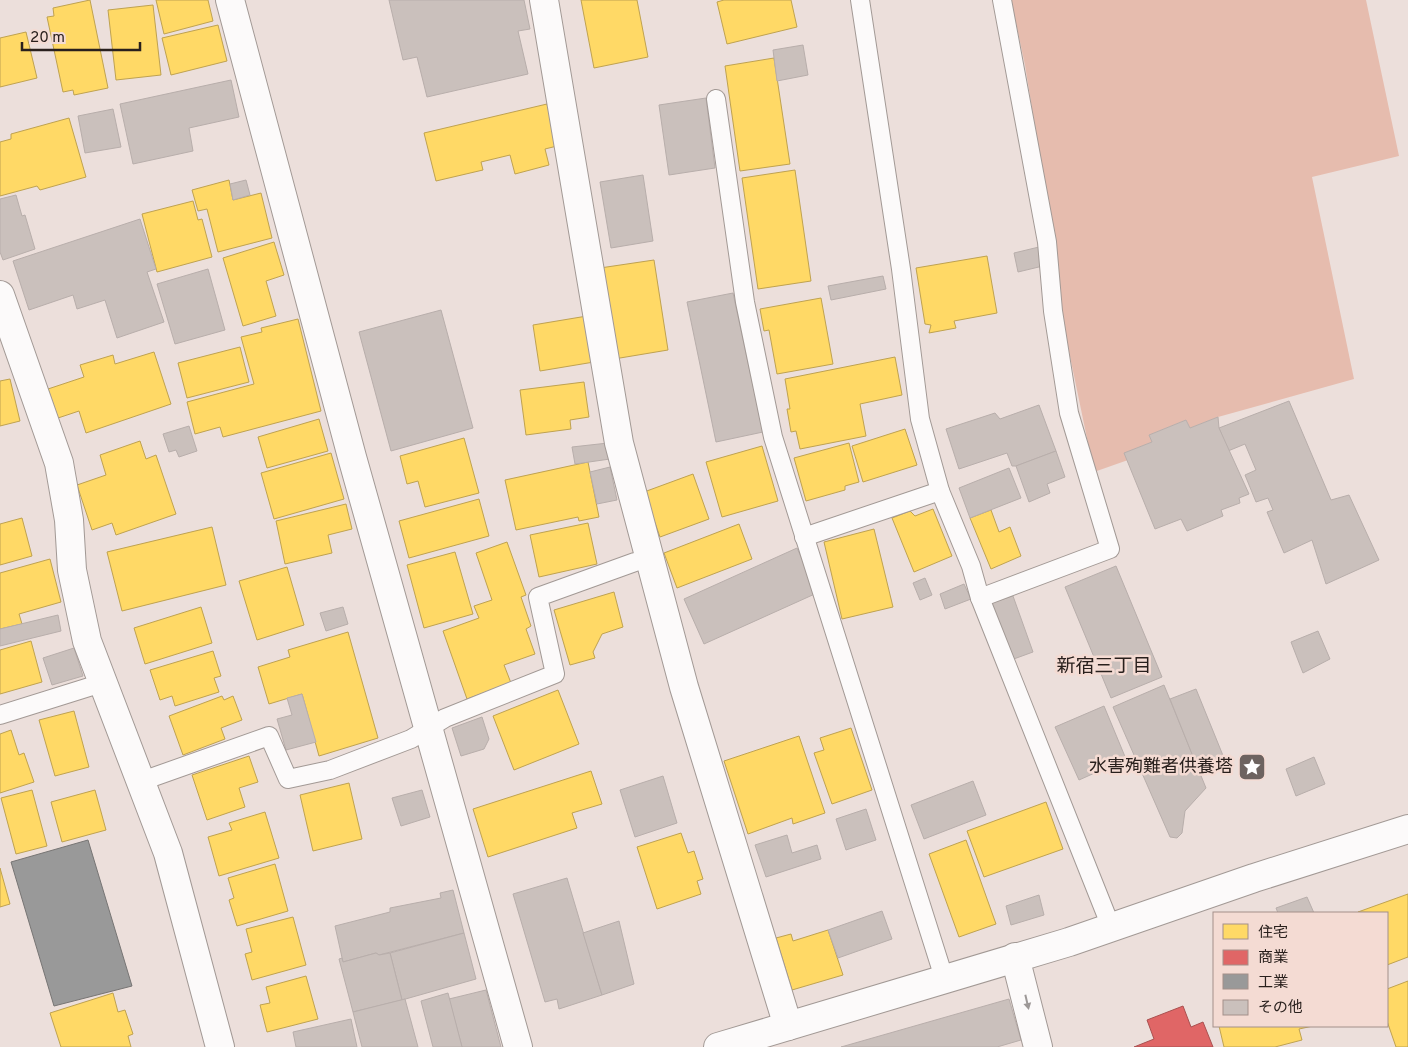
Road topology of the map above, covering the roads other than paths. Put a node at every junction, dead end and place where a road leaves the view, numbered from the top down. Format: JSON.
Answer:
{"nodes":[{"id":1,"x":230,"y":0,"type":"edge"},
{"id":2,"x":544,"y":0,"type":"edge"},
{"id":3,"x":860,"y":0,"type":"edge"},
{"id":4,"x":1002,"y":0,"type":"edge"},
{"id":5,"x":716,"y":100,"type":"dead end"},
{"id":6,"x":0,"y":295,"type":"edge"},
{"id":7,"x":940,"y":491,"type":"junction"},
{"id":8,"x":804,"y":537,"type":"junction"},
{"id":9,"x":648,"y":559,"type":"junction"},
{"id":10,"x":980,"y":598,"type":"junction"},
{"id":11,"x":102,"y":683,"type":"junction"},
{"id":12,"x":0,"y":715,"type":"edge"},
{"id":13,"x":427,"y":729,"type":"junction"},
{"id":14,"x":142,"y":781,"type":"junction"},
{"id":15,"x":1408,"y":829,"type":"edge"},
{"id":16,"x":1111,"y":927,"type":"junction"},
{"id":17,"x":1015,"y":957,"type":"junction"},
{"id":18,"x":945,"y":980,"type":"junction"},
{"id":19,"x":788,"y":1026,"type":"junction"},
{"id":20,"x":220,"y":1047,"type":"edge"},
{"id":21,"x":518,"y":1047,"type":"edge"},
{"id":22,"x":718,"y":1047,"type":"edge"},
{"id":23,"x":1038,"y":1047,"type":"edge"}],
"edges":[{"from":1,"to":13,"type":"street"},
{"from":2,"to":9,"type":"street"},
{"from":3,"to":7,"type":"lane"},
{"from":4,"to":10,"type":"lane"},
{"from":5,"to":8,"type":"lane"},
{"from":6,"to":11,"type":"street"},
{"from":7,"to":8,"type":"lane"},
{"from":7,"to":10,"type":"lane"},
{"from":8,"to":18,"type":"lane"},
{"from":9,"to":13,"type":"lane"},
{"from":9,"to":19,"type":"street"},
{"from":10,"to":16,"type":"lane"},
{"from":11,"to":12,"type":"lane"},
{"from":11,"to":14,"type":"street"},
{"from":13,"to":14,"type":"lane"},
{"from":13,"to":21,"type":"street"},
{"from":14,"to":20,"type":"street"},
{"from":15,"to":16,"type":"street"},
{"from":16,"to":17,"type":"street"},
{"from":17,"to":18,"type":"street"},
{"from":17,"to":23,"type":"street","one_way":true},
{"from":18,"to":19,"type":"street"},
{"from":19,"to":22,"type":"street"}]}
